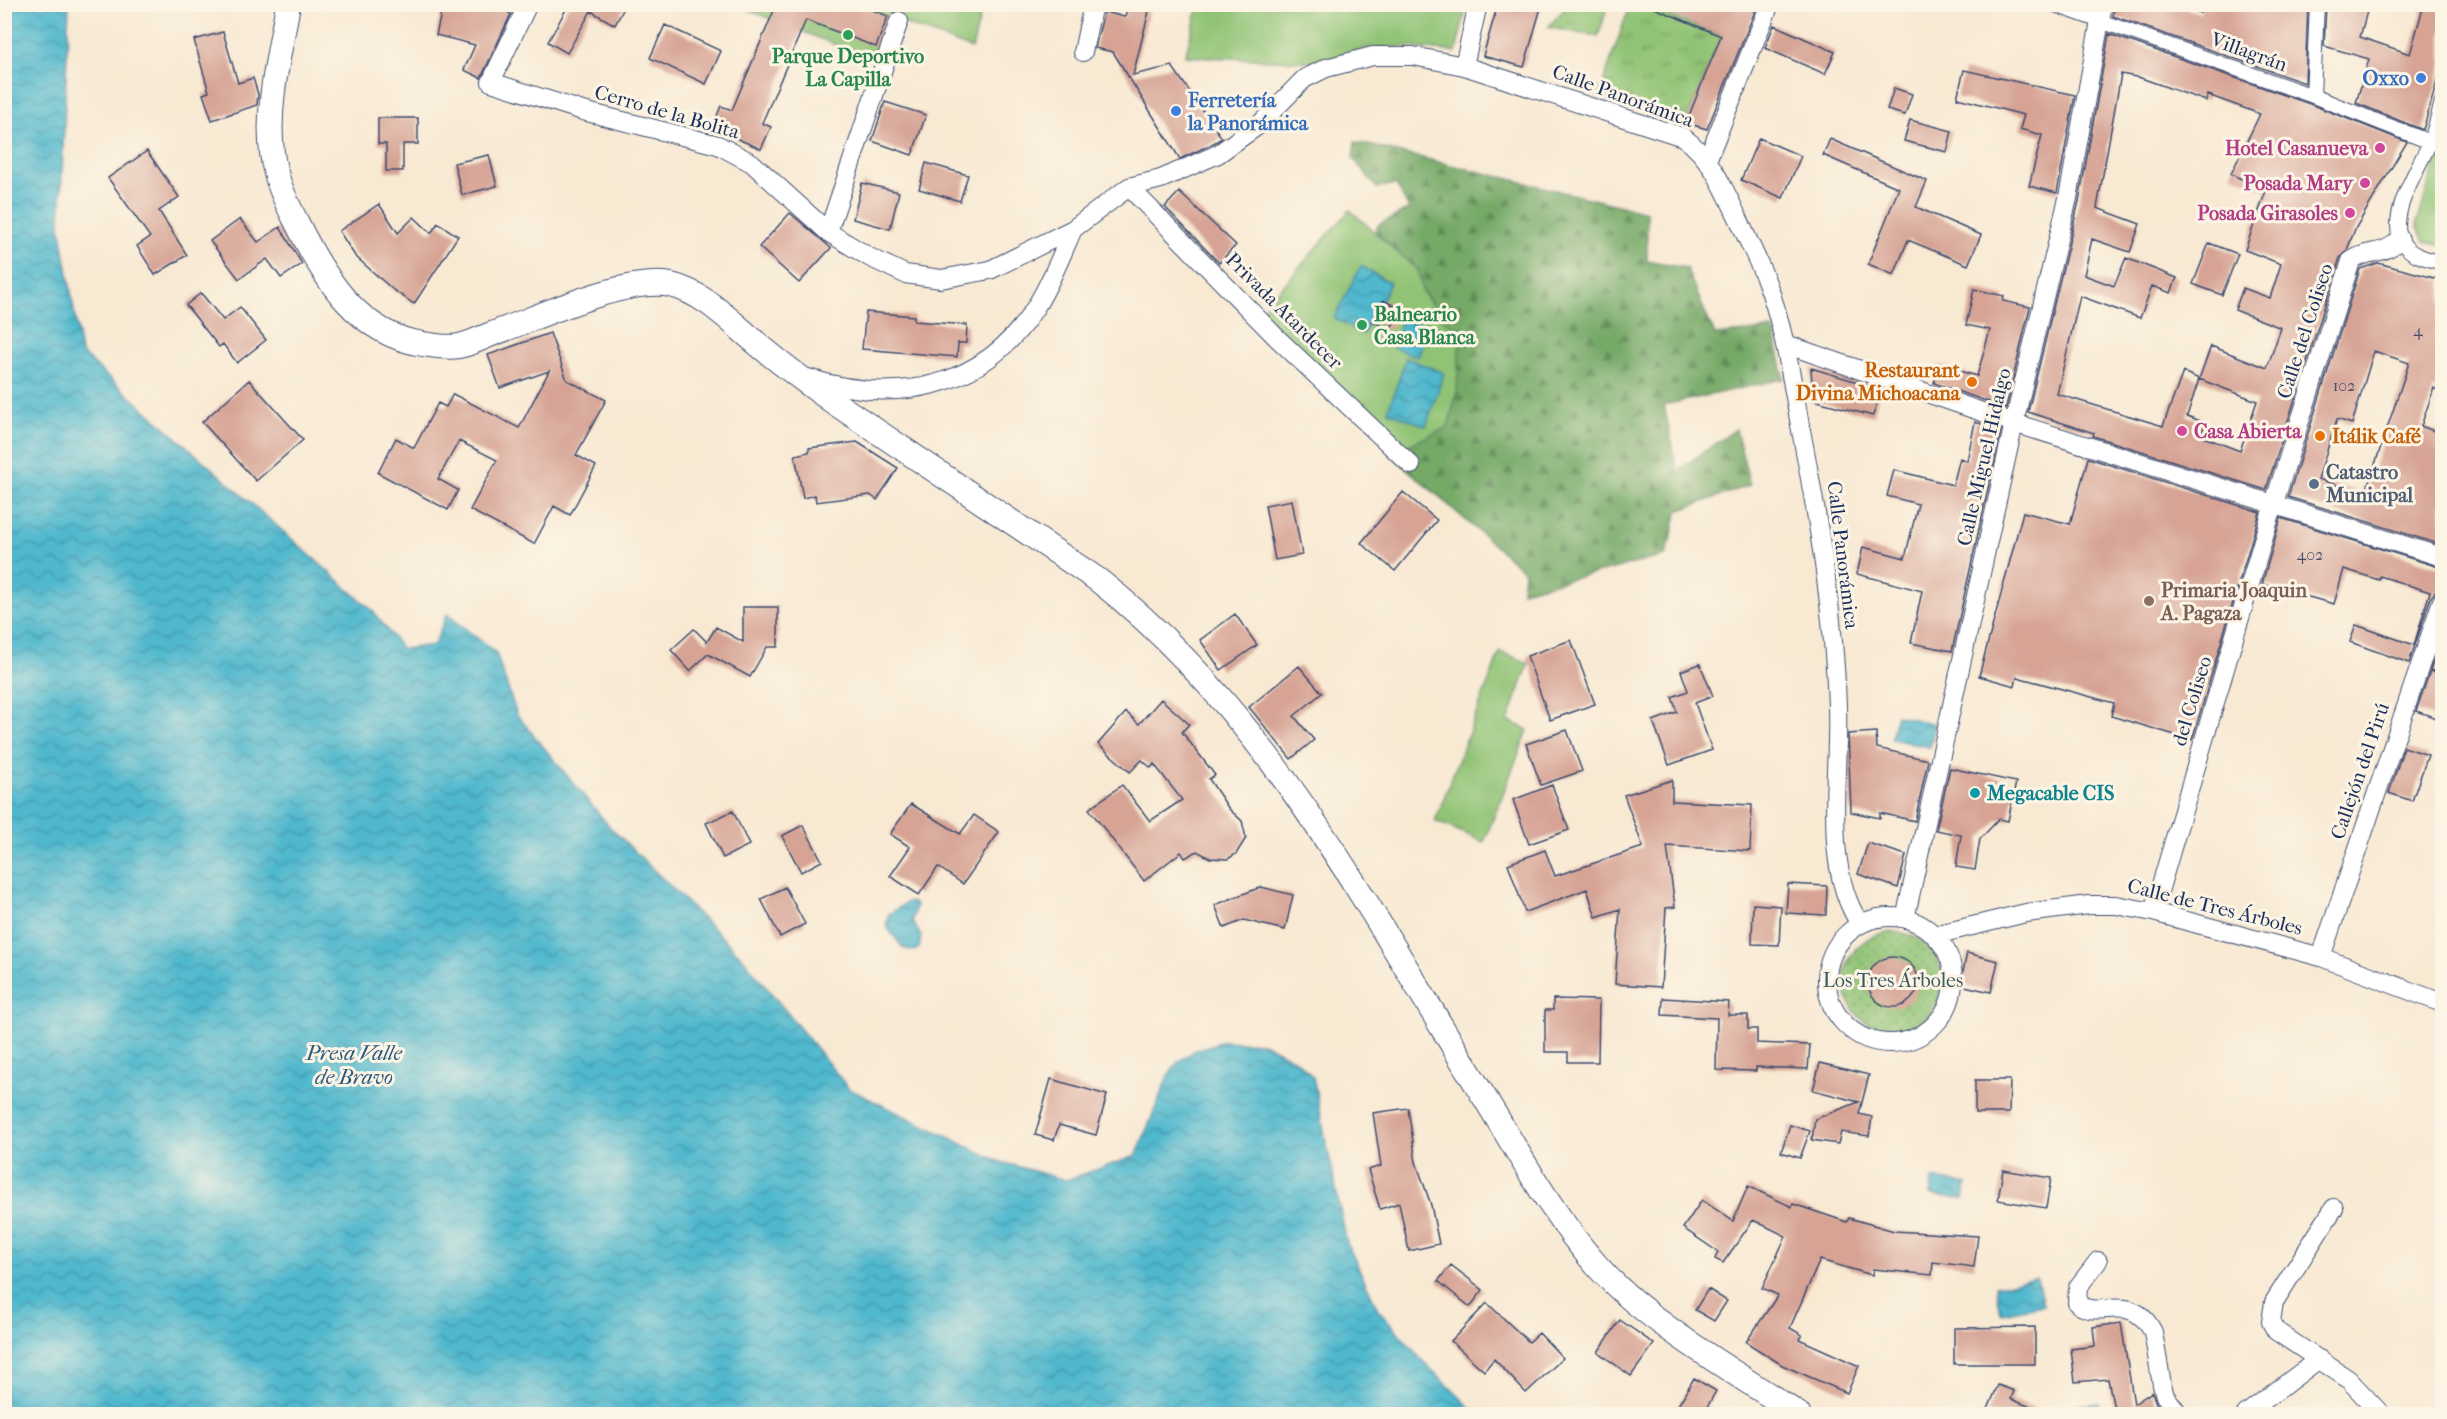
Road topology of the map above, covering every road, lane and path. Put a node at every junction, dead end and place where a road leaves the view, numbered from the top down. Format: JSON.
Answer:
{"nodes":[{"id":1,"x":288,"y":4,"type":"edge"},
{"id":2,"x":528,"y":4,"type":"edge"},
{"id":3,"x":1093,"y":4,"type":"edge"},
{"id":4,"x":1478,"y":4,"type":"edge"},
{"id":5,"x":1770,"y":4,"type":"edge"},
{"id":6,"x":2052,"y":4,"type":"edge"},
{"id":7,"x":2317,"y":4,"type":"edge"},
{"id":8,"x":2101,"y":12,"type":"edge"},
{"id":9,"x":899,"y":21,"type":"dead end"},
{"id":10,"x":1083,"y":52,"type":"dead end"},
{"id":11,"x":1464,"y":66,"type":"junction"},
{"id":12,"x":2313,"y":96,"type":"junction"},
{"id":13,"x":2442,"y":102,"type":"edge"},
{"id":14,"x":2430,"y":142,"type":"junction"},
{"id":15,"x":1708,"y":158,"type":"junction"},
{"id":16,"x":1129,"y":187,"type":"junction"},
{"id":17,"x":1073,"y":229,"type":"junction"},
{"id":18,"x":828,"y":232,"type":"junction"},
{"id":19,"x":2400,"y":239,"type":"junction"},
{"id":20,"x":2442,"y":263,"type":"edge"},
{"id":21,"x":1785,"y":344,"type":"junction"},
{"id":22,"x":795,"y":375,"type":"junction"},
{"id":23,"x":2014,"y":423,"type":"junction"},
{"id":24,"x":1411,"y":465,"type":"dead end"},
{"id":25,"x":2274,"y":503,"type":"junction"},
{"id":26,"x":2442,"y":557,"type":"edge"},
{"id":27,"x":2442,"y":601,"type":"edge"},
{"id":28,"x":2152,"y":912,"type":"junction"},
{"id":29,"x":1905,"y":919,"type":"junction"},
{"id":30,"x":1860,"y":924,"type":"junction"},
{"id":31,"x":1935,"y":935,"type":"junction"},
{"id":32,"x":2321,"y":957,"type":"junction"},
{"id":33,"x":2442,"y":1003,"type":"edge"},
{"id":34,"x":2334,"y":1208,"type":"dead end"},
{"id":35,"x":2098,"y":1261,"type":"dead end"},
{"id":36,"x":2319,"y":1359,"type":"junction"},
{"id":37,"x":1798,"y":1414,"type":"edge"},
{"id":38,"x":2179,"y":1414,"type":"edge"},
{"id":39,"x":2246,"y":1414,"type":"edge"},
{"id":40,"x":2381,"y":1414,"type":"edge"}],
"edges":[{"from":1,"to":22,"type":"main road"},
{"from":2,"to":18,"type":"street","name":"Cerro de la Bolita"},
{"from":3,"to":10,"type":"street"},
{"from":4,"to":11,"type":"street"},
{"from":5,"to":15,"type":"street"},
{"from":6,"to":8,"type":"street","name":"Villagrán"},
{"from":7,"to":12,"type":"street"},
{"from":8,"to":12,"type":"street","name":"Villagrán"},
{"from":8,"to":23,"type":"street","name":"Calle Miguel Hidalgo"},
{"from":9,"to":18,"type":"street"},
{"from":11,"to":15,"type":"street","name":"Calle Panorámica"},
{"from":11,"to":16,"type":"street","name":"Calle Panorámica"},
{"from":12,"to":14,"type":"street","name":"Villagrán"},
{"from":13,"to":14,"type":"street"},
{"from":14,"to":19,"type":"street"},
{"from":15,"to":21,"type":"street","name":"Calle Panorámica"},
{"from":16,"to":17,"type":"street","name":"Calle Panorámica"},
{"from":16,"to":24,"type":"street","name":"Privada Atardecer"},
{"from":17,"to":18,"type":"street","name":"Cerro de la Bolita"},
{"from":17,"to":22,"type":"street"},
{"from":19,"to":20,"type":"street"},
{"from":19,"to":25,"type":"street","name":"Calle del Coliseo"},
{"from":21,"to":23,"type":"street"},
{"from":21,"to":30,"type":"street","name":"Calle Panorámica"},
{"from":22,"to":37,"type":"main road"},
{"from":23,"to":25,"type":"street"},
{"from":23,"to":29,"type":"street","name":"Calle Miguel Hidalgo"},
{"from":25,"to":26,"type":"street"},
{"from":25,"to":28,"type":"street","name":"del Coliseo"},
{"from":27,"to":32,"type":"street","name":"Callejón del Pirú"},
{"from":28,"to":31,"type":"street","name":"Calle de Tres Árboles"},
{"from":28,"to":32,"type":"street","name":"Calle de Tres Árboles"},
{"from":29,"to":30,"type":"street"},
{"from":29,"to":31,"type":"street"},
{"from":30,"to":31,"type":"street"},
{"from":32,"to":33,"type":"street","name":"Calle de Tres Árboles"},
{"from":34,"to":36,"type":"street"},
{"from":35,"to":38,"type":"street"},
{"from":36,"to":39,"type":"street"},
{"from":36,"to":40,"type":"street"}]}
